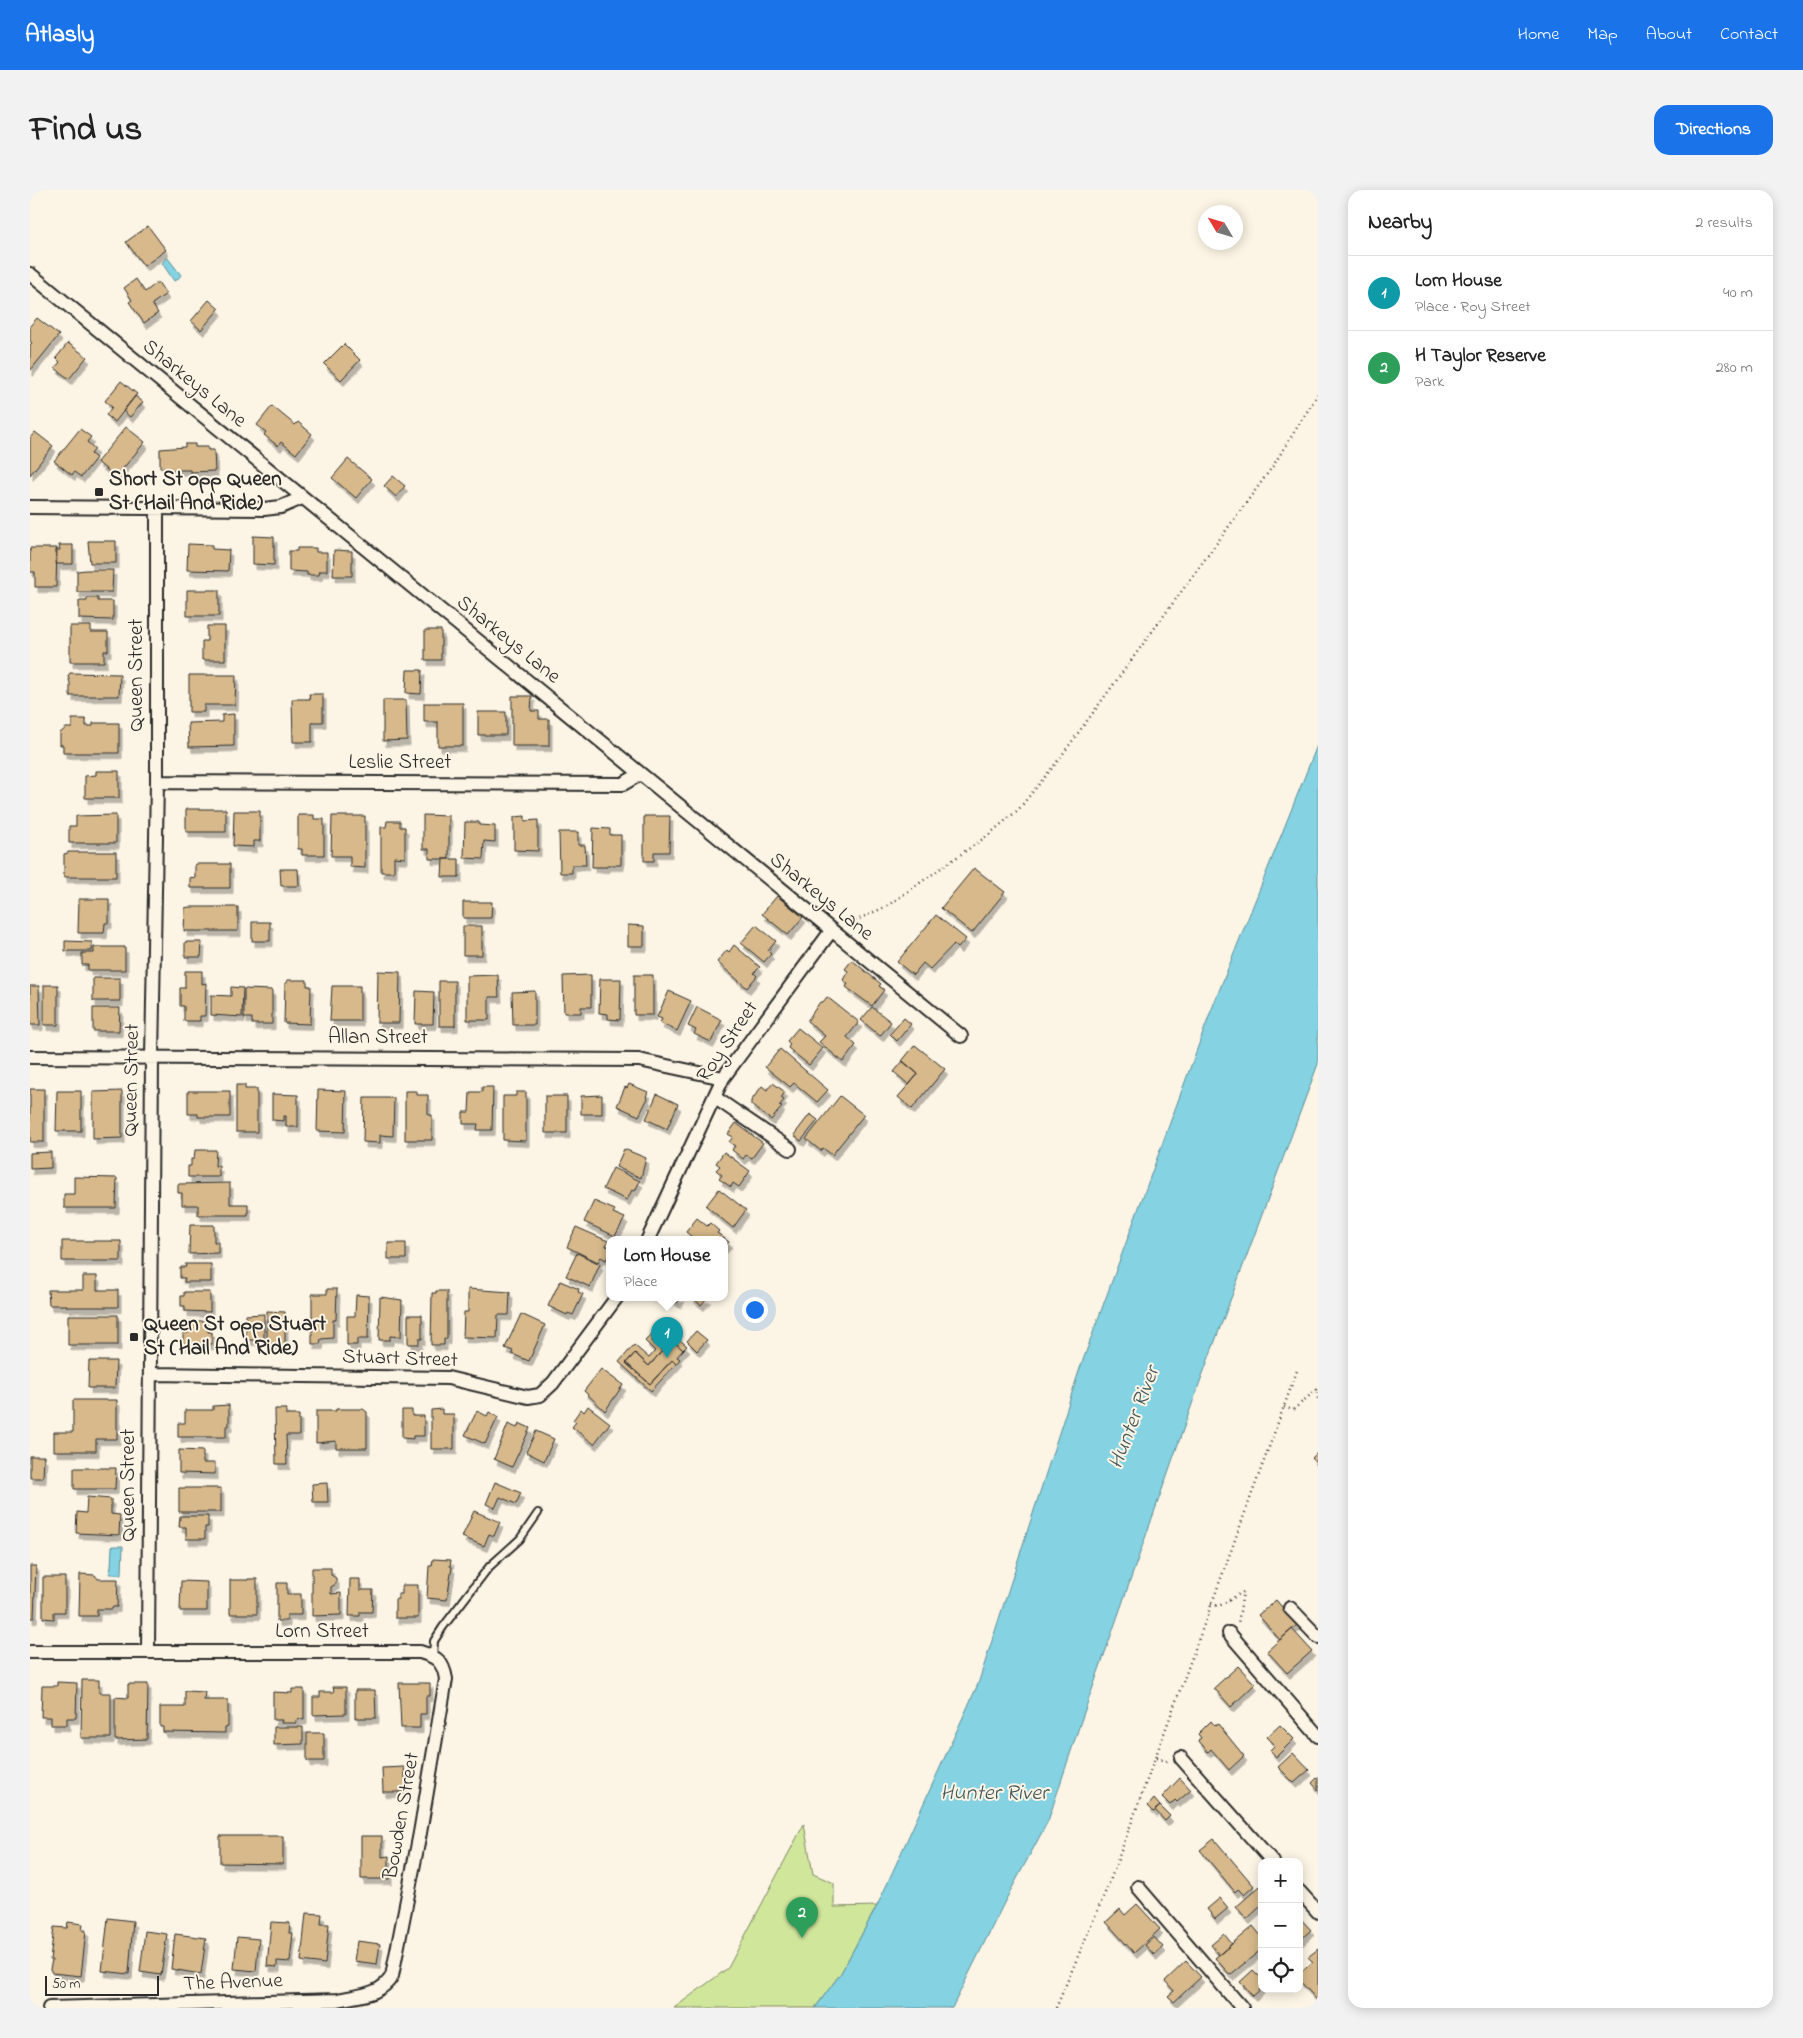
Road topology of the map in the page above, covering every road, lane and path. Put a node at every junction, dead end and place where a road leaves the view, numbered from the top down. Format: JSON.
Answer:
{"nodes":[{"id":1,"x":30,"y":274,"type":"edge"},
{"id":2,"x":1318,"y":394,"type":"edge"},
{"id":3,"x":302,"y":498,"type":"junction"},
{"id":4,"x":30,"y":507,"type":"edge"},
{"id":5,"x":157,"y":508,"type":"junction"},
{"id":6,"x":640,"y":774,"type":"junction"},
{"id":7,"x":157,"y":782,"type":"junction"},
{"id":8,"x":831,"y":931,"type":"junction"},
{"id":9,"x":961,"y":1036,"type":"dead end"},
{"id":10,"x":30,"y":1057,"type":"edge"},
{"id":11,"x":152,"y":1057,"type":"junction"},
{"id":12,"x":723,"y":1078,"type":"junction"},
{"id":13,"x":714,"y":1097,"type":"junction"},
{"id":14,"x":790,"y":1149,"type":"dead end"},
{"id":15,"x":649,"y":1236,"type":"edge"},
{"id":16,"x":614,"y":1301,"type":"edge"},
{"id":17,"x":1298,"y":1368,"type":"dead end"},
{"id":18,"x":150,"y":1374,"type":"junction"},
{"id":19,"x":1318,"y":1399,"type":"edge"},
{"id":20,"x":1284,"y":1407,"type":"junction"},
{"id":21,"x":538,"y":1513,"type":"dead end"},
{"id":22,"x":1212,"y":1604,"type":"junction"},
{"id":23,"x":1290,"y":1608,"type":"dead end"},
{"id":24,"x":1229,"y":1633,"type":"joint"},
{"id":25,"x":1318,"y":1637,"type":"edge"},
{"id":26,"x":30,"y":1652,"type":"edge"},
{"id":27,"x":148,"y":1652,"type":"junction"},
{"id":28,"x":433,"y":1656,"type":"junction"},
{"id":29,"x":1318,"y":1736,"type":"edge"},
{"id":30,"x":1156,"y":1758,"type":"junction"},
{"id":31,"x":1178,"y":1761,"type":"joint"},
{"id":32,"x":1269,"y":1858,"type":"edge"},
{"id":33,"x":1138,"y":1887,"type":"dead end"},
{"id":34,"x":1303,"y":1895,"type":"edge"},
{"id":35,"x":1318,"y":1912,"type":"edge"},
{"id":36,"x":386,"y":1985,"type":"joint"},
{"id":37,"x":337,"y":2004,"type":"edge"},
{"id":38,"x":49,"y":2008,"type":"edge"},
{"id":39,"x":1056,"y":2008,"type":"edge"},
{"id":40,"x":1242,"y":2008,"type":"edge"}],
"edges":[{"from":1,"to":3,"type":"street","name":"Sharkeys Lane"},
{"from":2,"to":8,"type":"path"},
{"from":3,"to":5,"type":"street"},
{"from":3,"to":6,"type":"street","name":"Sharkeys Lane"},
{"from":4,"to":5,"type":"street"},
{"from":5,"to":7,"type":"street","name":"Queen Street"},
{"from":6,"to":7,"type":"street","name":"Leslie Street"},
{"from":6,"to":8,"type":"street","name":"Sharkeys Lane"},
{"from":7,"to":11,"type":"street","name":"Queen Street"},
{"from":8,"to":9,"type":"street","name":"Sharkeys Lane"},
{"from":8,"to":12,"type":"street","name":"Roy Street"},
{"from":10,"to":11,"type":"street","name":"Allan Street"},
{"from":11,"to":12,"type":"street","name":"Allan Street"},
{"from":11,"to":18,"type":"street","name":"Queen Street"},
{"from":12,"to":13,"type":"street","name":"Roy Street"},
{"from":13,"to":14,"type":"street"},
{"from":13,"to":15,"type":"street","name":"Roy Street"},
{"from":16,"to":18,"type":"street","name":"Stuart Street"},
{"from":17,"to":20,"type":"path"},
{"from":18,"to":27,"type":"street","name":"Queen Street"},
{"from":19,"to":20,"type":"path"},
{"from":20,"to":22,"type":"path"},
{"from":21,"to":28,"type":"lane"},
{"from":22,"to":24,"type":"path"},
{"from":22,"to":30,"type":"path"},
{"from":23,"to":25,"type":"street"},
{"from":24,"to":29,"type":"street"},
{"from":26,"to":27,"type":"street","name":"Lorn Street"},
{"from":27,"to":28,"type":"street","name":"Lorn Street"},
{"from":28,"to":36,"type":"street","name":"Bowden Street"},
{"from":30,"to":31,"type":"path"},
{"from":30,"to":39,"type":"path"},
{"from":31,"to":32,"type":"street"},
{"from":33,"to":40,"type":"street"},
{"from":34,"to":35,"type":"street"},
{"from":36,"to":37,"type":"street","name":"The Avenue"},
{"from":37,"to":38,"type":"street","name":"The Avenue"}]}
